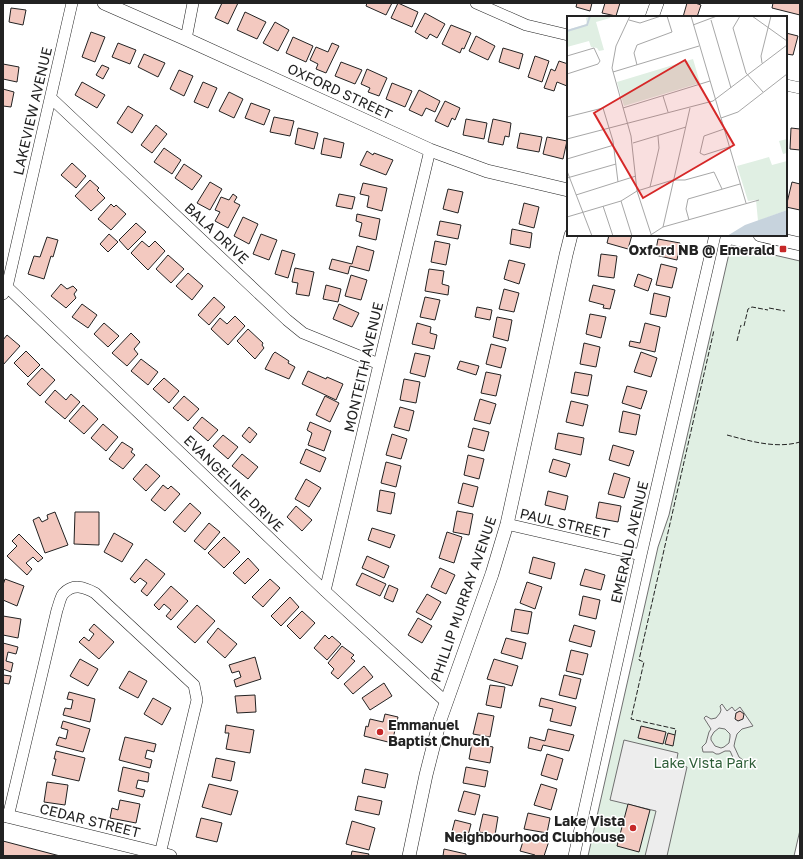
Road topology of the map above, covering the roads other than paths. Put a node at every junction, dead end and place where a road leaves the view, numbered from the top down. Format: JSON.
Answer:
{"nodes":[{"id":1,"x":72,"y":3,"type":"edge"},
{"id":2,"x":104,"y":3,"type":"edge"},
{"id":3,"x":193,"y":3,"type":"edge"},
{"id":4,"x":476,"y":3,"type":"edge"},
{"id":5,"x":657,"y":3,"type":"edge"},
{"id":6,"x":492,"y":6,"type":"edge"},
{"id":7,"x":652,"y":16,"type":"edge"},
{"id":8,"x":567,"y":35,"type":"edge"},
{"id":9,"x":186,"y":39,"type":"junction"},
{"id":10,"x":787,"y":85,"type":"edge"},
{"id":11,"x":800,"y":88,"type":"edge"},
{"id":12,"x":51,"y":98,"type":"junction"},
{"id":13,"x":430,"y":150,"type":"junction"},
{"id":14,"x":567,"y":190,"type":"edge"},
{"id":15,"x":571,"y":236,"type":"edge"},
{"id":16,"x":716,"y":236,"type":"edge"},
{"id":17,"x":764,"y":236,"type":"edge"},
{"id":18,"x":800,"y":244,"type":"edge"},
{"id":19,"x":4,"y":288,"type":"edge"},
{"id":20,"x":379,"y":364,"type":"junction"},
{"id":21,"x":507,"y":524,"type":"junction"},
{"id":22,"x":641,"y":555,"type":"junction"},
{"id":23,"x":325,"y":591,"type":"junction"},
{"id":24,"x":446,"y":702,"type":"junction"},
{"id":25,"x":5,"y":816,"type":"edge"},
{"id":26,"x":165,"y":855,"type":"edge"},
{"id":27,"x":409,"y":856,"type":"edge"},
{"id":28,"x":574,"y":856,"type":"edge"}],
"edges":[{"from":1,"to":12,"type":"street","name":"LAKEVIEW AVENUE"},
{"from":2,"to":9,"type":"street","name":"OXFORD STREET"},
{"from":3,"to":9,"type":"street"},
{"from":4,"to":6,"type":"street"},
{"from":5,"to":7,"type":"street"},
{"from":6,"to":8,"type":"street"},
{"from":9,"to":13,"type":"street","name":"OXFORD STREET"},
{"from":10,"to":11,"type":"street"},
{"from":12,"to":19,"type":"street","name":"LAKEVIEW AVENUE"},
{"from":12,"to":20,"type":"street","name":"BALA DRIVE"},
{"from":13,"to":14,"type":"street","name":"OXFORD STREET"},
{"from":13,"to":20,"type":"street","name":"MONTEITH AVENUE"},
{"from":15,"to":21,"type":"street","name":"PHILLIP MURRAY AVENUE"},
{"from":16,"to":22,"type":"street","name":"EMERALD AVENUE"},
{"from":17,"to":18,"type":"street"},
{"from":19,"to":23,"type":"street","name":"EVANGELINE DRIVE"},
{"from":20,"to":23,"type":"street","name":"MONTEITH AVENUE"},
{"from":21,"to":22,"type":"street","name":"PAUL STREET"},
{"from":21,"to":24,"type":"street","name":"PHILLIP MURRAY AVENUE"},
{"from":22,"to":28,"type":"street","name":"EMERALD AVENUE"},
{"from":23,"to":24,"type":"street","name":"EVANGELINE DRIVE"},
{"from":24,"to":27,"type":"street","name":"PHILLIP MURRAY AVENUE"},
{"from":25,"to":26,"type":"street","name":"CEDAR STREET"},
{"from":25,"to":26,"type":"street"}]}
